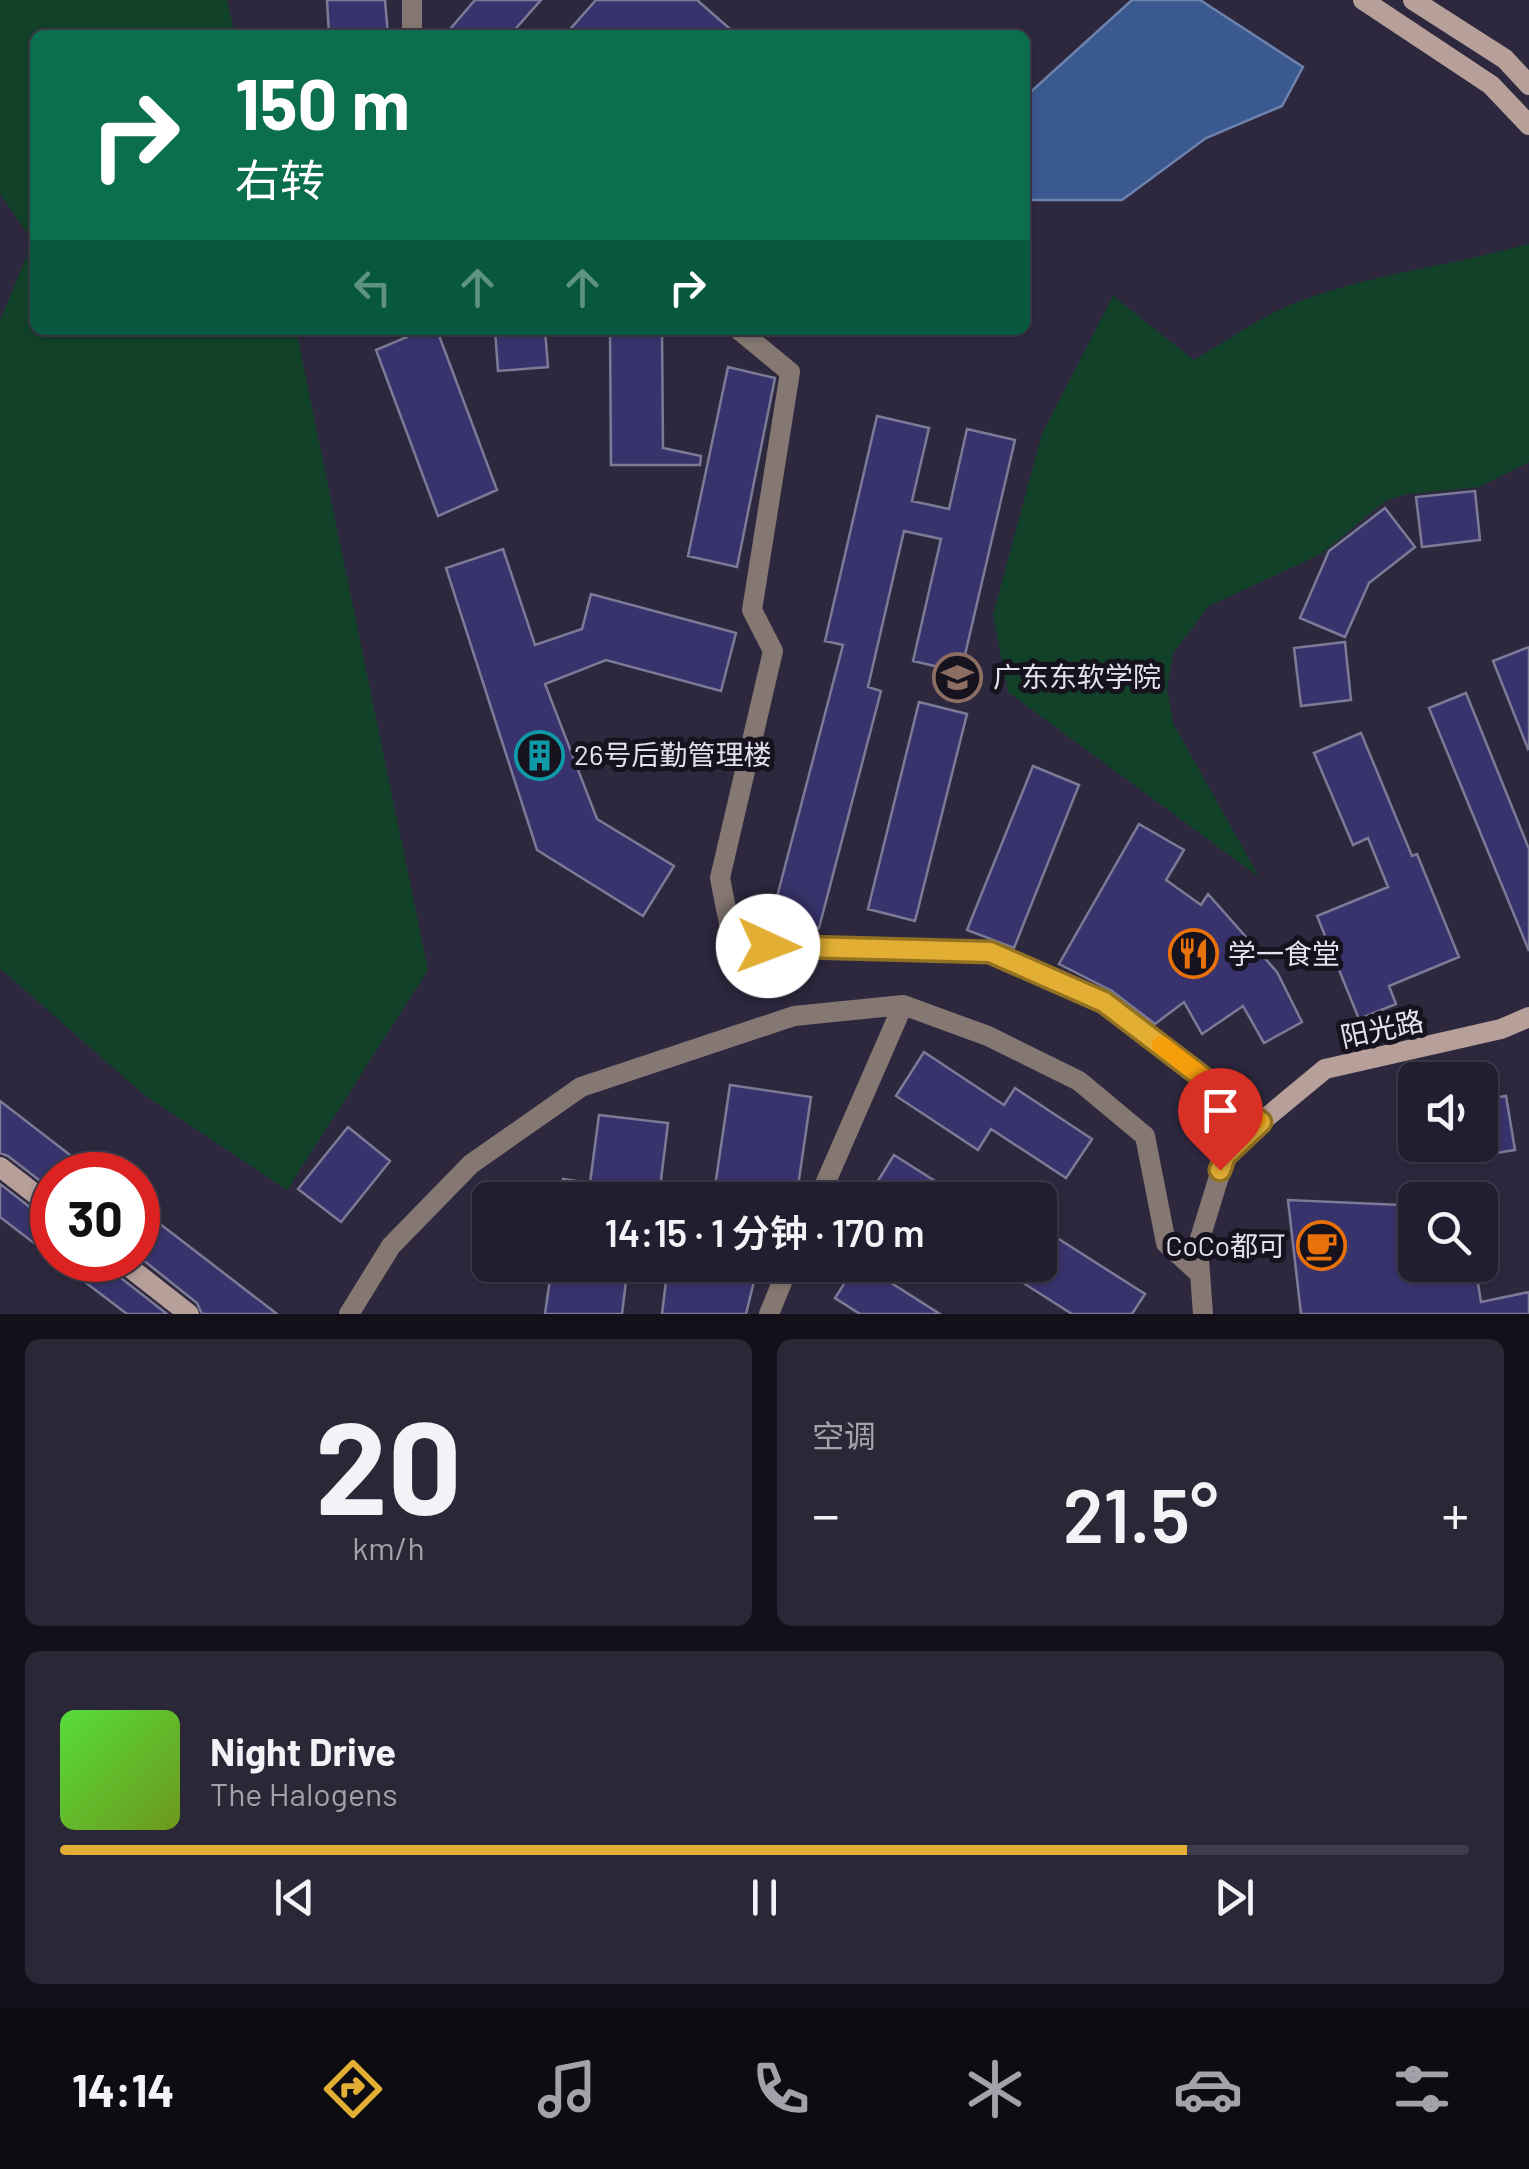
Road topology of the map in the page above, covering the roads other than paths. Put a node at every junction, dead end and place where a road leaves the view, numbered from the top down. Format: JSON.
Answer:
{"nodes":[{"id":1,"x":412,"y":0,"type":"edge"},
{"id":2,"x":1363,"y":0,"type":"edge"},
{"id":3,"x":1413,"y":0,"type":"edge"},
{"id":4,"x":412,"y":30,"type":"edge"},
{"id":5,"x":1529,"y":84,"type":"edge"},
{"id":6,"x":1529,"y":126,"type":"edge"},
{"id":7,"x":745,"y":335,"type":"edge"},
{"id":8,"x":903,"y":1005,"type":"junction"},
{"id":9,"x":1529,"y":1017,"type":"edge"},
{"id":10,"x":1261,"y":1122,"type":"junction"},
{"id":11,"x":0,"y":1166,"type":"edge"},
{"id":12,"x":826,"y":1182,"type":"edge"},
{"id":13,"x":30,"y":1190,"type":"edge"},
{"id":14,"x":1200,"y":1274,"type":"junction"},
{"id":15,"x":149,"y":1282,"type":"edge"},
{"id":16,"x":783,"y":1282,"type":"edge"},
{"id":17,"x":190,"y":1314,"type":"edge"},
{"id":18,"x":348,"y":1314,"type":"edge"},
{"id":19,"x":769,"y":1314,"type":"edge"},
{"id":20,"x":1203,"y":1314,"type":"edge"}],
"edges":[{"from":1,"to":4,"type":"street"},
{"from":2,"to":6,"type":"street"},
{"from":3,"to":5,"type":"street"},
{"from":7,"to":10,"type":"street"},
{"from":8,"to":12,"type":"street"},
{"from":8,"to":14,"type":"street"},
{"from":8,"to":18,"type":"street"},
{"from":9,"to":10,"type":"street","name":"阳光路"},
{"from":10,"to":14,"type":"street"},
{"from":11,"to":13,"type":"street"},
{"from":14,"to":20,"type":"street"},
{"from":15,"to":17,"type":"street"},
{"from":16,"to":19,"type":"street"}]}
